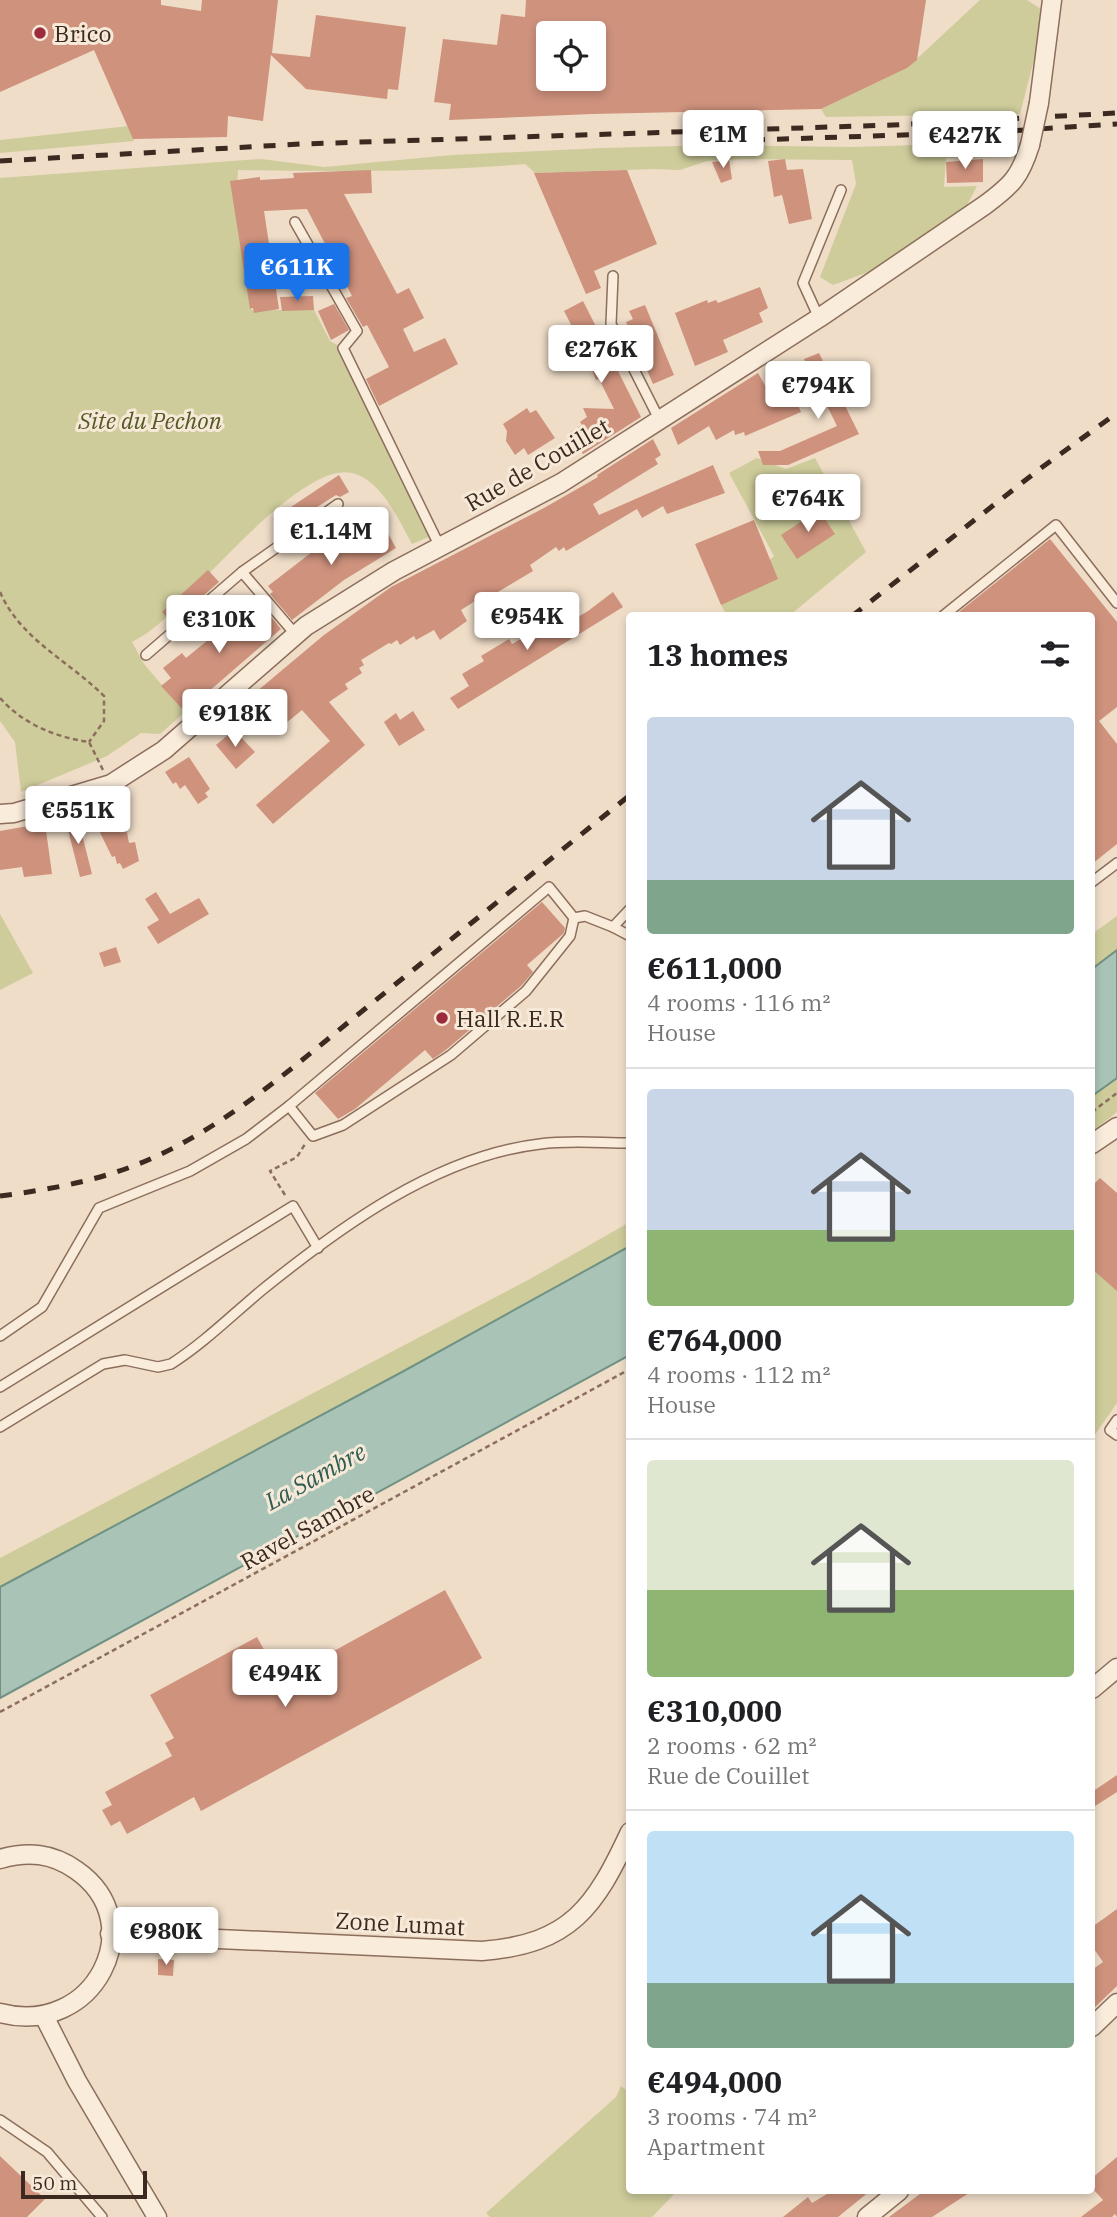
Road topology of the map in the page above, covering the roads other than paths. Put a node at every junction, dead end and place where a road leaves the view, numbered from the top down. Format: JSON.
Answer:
{"nodes":[{"id":1,"x":1052,"y":0,"type":"edge"},
{"id":2,"x":841,"y":190,"type":"dead end"},
{"id":3,"x":295,"y":222,"type":"dead end"},
{"id":4,"x":613,"y":276,"type":"dead end"},
{"id":5,"x":819,"y":318,"type":"junction"},
{"id":6,"x":660,"y":421,"type":"junction"},
{"id":7,"x":338,"y":505,"type":"dead end"},
{"id":8,"x":440,"y":547,"type":"junction"},
{"id":9,"x":243,"y":572,"type":"junction"},
{"id":10,"x":1117,"y":603,"type":"edge"},
{"id":11,"x":948,"y":612,"type":"edge"},
{"id":12,"x":296,"y":635,"type":"junction"},
{"id":13,"x":146,"y":655,"type":"dead end"},
{"id":14,"x":0,"y":814,"type":"edge"},
{"id":15,"x":1117,"y":863,"type":"edge"},
{"id":16,"x":1095,"y":880,"type":"edge"},
{"id":17,"x":626,"y":913,"type":"edge"},
{"id":18,"x":574,"y":918,"type":"junction"},
{"id":19,"x":613,"y":927,"type":"junction"},
{"id":20,"x":626,"y":934,"type":"edge"},
{"id":21,"x":289,"y":1106,"type":"junction"},
{"id":22,"x":1117,"y":1126,"type":"edge"},
{"id":23,"x":1095,"y":1142,"type":"edge"},
{"id":24,"x":626,"y":1143,"type":"edge"},
{"id":25,"x":318,"y":1248,"type":"junction"},
{"id":26,"x":0,"y":1336,"type":"edge"},
{"id":27,"x":0,"y":1387,"type":"edge"},
{"id":28,"x":1117,"y":1420,"type":"edge"},
{"id":29,"x":0,"y":1427,"type":"edge"},
{"id":30,"x":1117,"y":1435,"type":"edge"},
{"id":31,"x":1117,"y":1668,"type":"edge"},
{"id":32,"x":1095,"y":1686,"type":"edge"},
{"id":33,"x":626,"y":1841,"type":"edge"},
{"id":34,"x":0,"y":1858,"type":"edge"},
{"id":35,"x":110,"y":1934,"type":"junction"},
{"id":36,"x":1117,"y":2003,"type":"edge"},
{"id":37,"x":0,"y":2013,"type":"edge"},
{"id":38,"x":44,"y":2017,"type":"junction"},
{"id":39,"x":1095,"y":2023,"type":"edge"},
{"id":40,"x":0,"y":2120,"type":"edge"},
{"id":41,"x":894,"y":2194,"type":"edge"},
{"id":42,"x":103,"y":2217,"type":"edge"},
{"id":43,"x":157,"y":2217,"type":"edge"},
{"id":44,"x":867,"y":2217,"type":"edge"}],
"edges":[{"from":1,"to":5,"type":"street","name":"Rue de Couillet","bridge":true},
{"from":2,"to":5,"type":"lane"},
{"from":3,"to":8,"type":"lane"},
{"from":4,"to":6,"type":"lane"},
{"from":5,"to":6,"type":"street","name":"Rue de Couillet"},
{"from":6,"to":8,"type":"street","name":"Rue de Couillet"},
{"from":7,"to":9,"type":"lane"},
{"from":8,"to":12,"type":"street","name":"Rue de Couillet"},
{"from":9,"to":12,"type":"lane"},
{"from":9,"to":13,"type":"lane"},
{"from":10,"to":11,"type":"lane"},
{"from":12,"to":14,"type":"street","name":"Rue de Couillet"},
{"from":15,"to":16,"type":"lane"},
{"from":17,"to":19,"type":"lane"},
{"from":18,"to":19,"type":"lane"},
{"from":18,"to":21,"type":"lane"},
{"from":18,"to":21,"type":"lane"},
{"from":19,"to":20,"type":"lane"},
{"from":21,"to":26,"type":"lane"},
{"from":22,"to":23,"type":"street"},
{"from":24,"to":25,"type":"lane"},
{"from":25,"to":27,"type":"lane"},
{"from":25,"to":29,"type":"lane"},
{"from":28,"to":30,"type":"lane"},
{"from":31,"to":32,"type":"street"},
{"from":33,"to":35,"type":"street","name":"Zone Lumat"},
{"from":34,"to":35,"type":"street"},
{"from":35,"to":38,"type":"street"},
{"from":36,"to":39,"type":"street"},
{"from":37,"to":38,"type":"street"},
{"from":38,"to":43,"type":"street"},
{"from":40,"to":42,"type":"lane"},
{"from":41,"to":44,"type":"street"}]}
